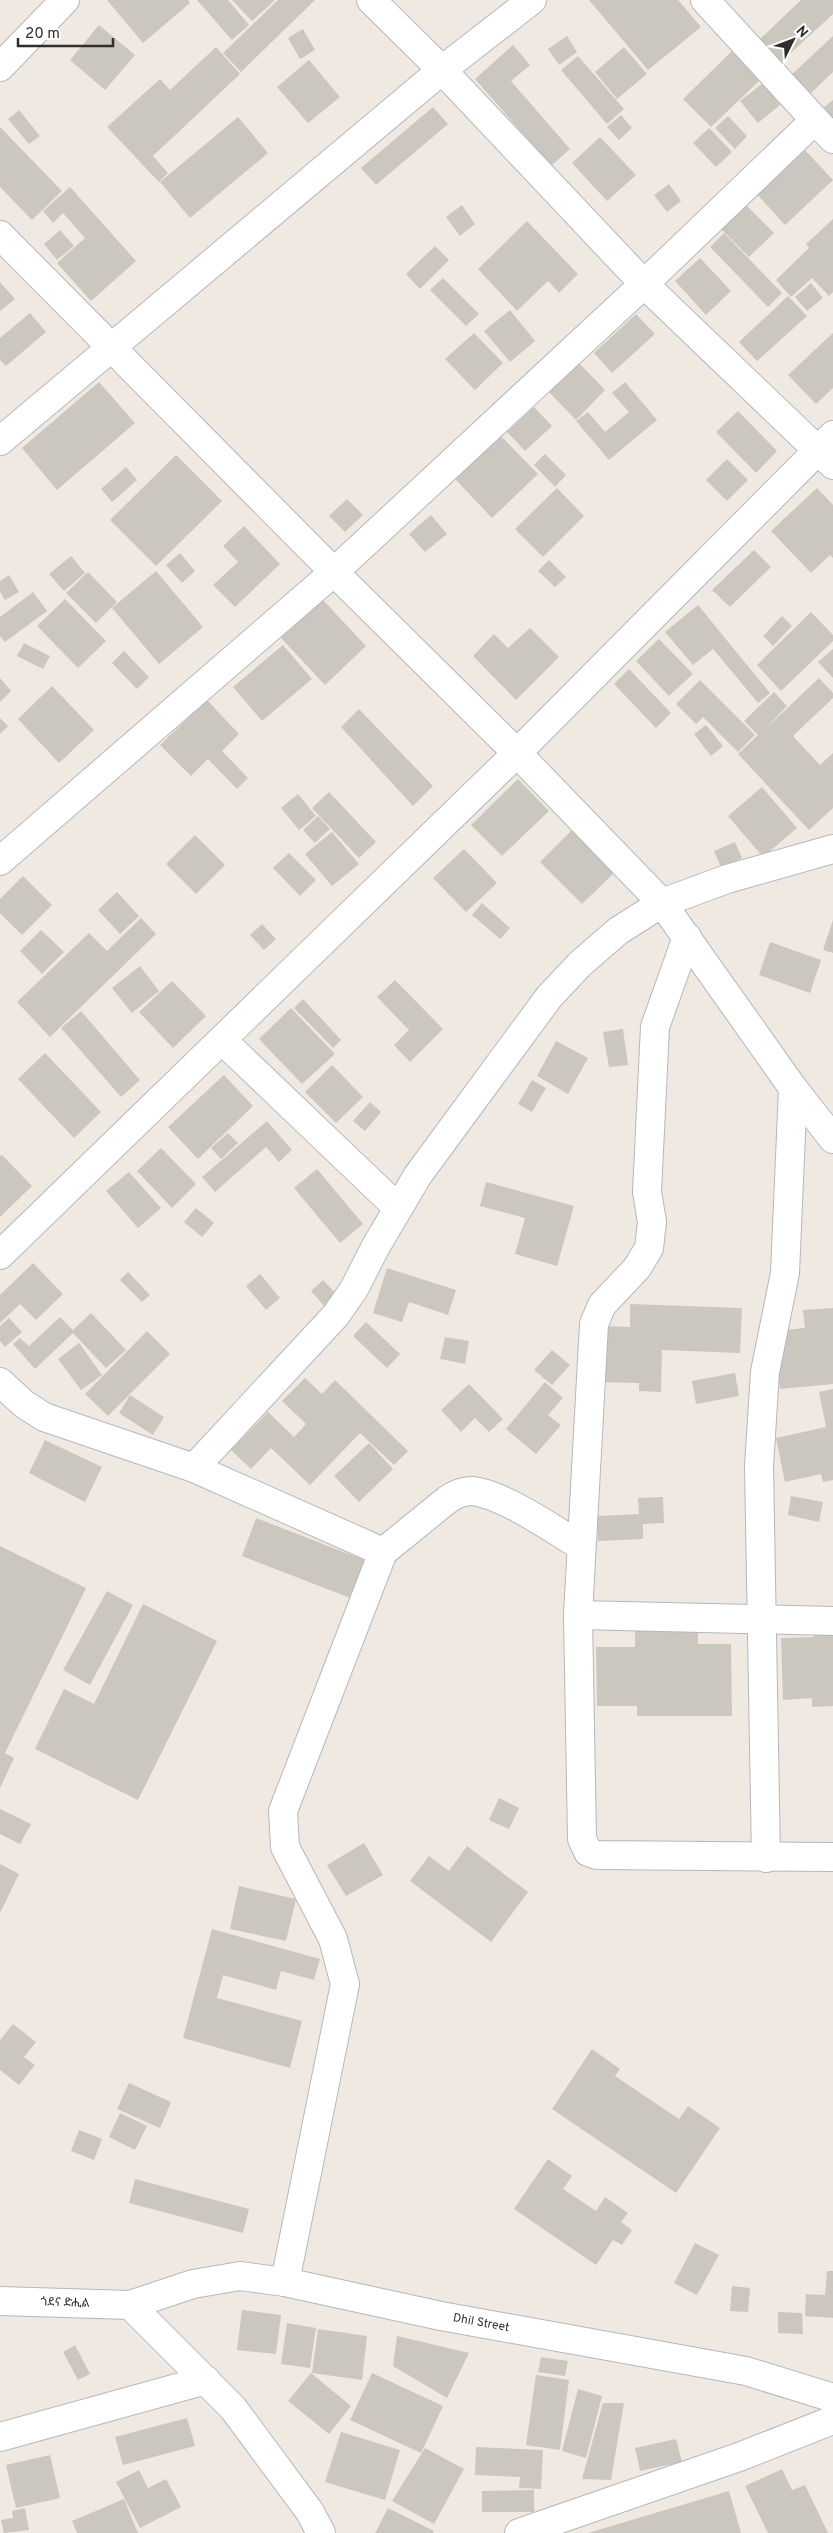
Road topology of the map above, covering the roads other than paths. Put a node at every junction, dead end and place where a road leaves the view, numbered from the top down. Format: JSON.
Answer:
{"nodes":[{"id":1,"x":65,"y":0,"type":"edge"},
{"id":2,"x":371,"y":0,"type":"edge"},
{"id":3,"x":532,"y":0,"type":"edge"},
{"id":4,"x":705,"y":0,"type":"edge"},
{"id":5,"x":0,"y":67,"type":"edge"},
{"id":6,"x":442,"y":70,"type":"junction"},
{"id":7,"x":824,"y":129,"type":"edge"},
{"id":8,"x":0,"y":235,"type":"edge"},
{"id":9,"x":644,"y":284,"type":"junction"},
{"id":10,"x":113,"y":348,"type":"junction"},
{"id":11,"x":0,"y":441,"type":"edge"},
{"id":12,"x":828,"y":450,"type":"edge"},
{"id":13,"x":334,"y":572,"type":"junction"},
{"id":14,"x":517,"y":753,"type":"junction"},
{"id":15,"x":833,"y":849,"type":"edge"},
{"id":16,"x":0,"y":861,"type":"edge"},
{"id":17,"x":662,"y":903,"type":"junction"},
{"id":18,"x":687,"y":937,"type":"junction"},
{"id":19,"x":222,"y":1040,"type":"junction"},
{"id":20,"x":793,"y":1088,"type":"junction"},
{"id":21,"x":833,"y":1139,"type":"edge"},
{"id":22,"x":398,"y":1208,"type":"junction"},
{"id":23,"x":0,"y":1255,"type":"edge"},
{"id":24,"x":0,"y":1382,"type":"edge"},
{"id":25,"x":194,"y":1468,"type":"junction"},
{"id":26,"x":581,"y":1546,"type":"junction"},
{"id":27,"x":383,"y":1552,"type":"junction"},
{"id":28,"x":578,"y":1615,"type":"junction"},
{"id":29,"x":763,"y":1620,"type":"junction"},
{"id":30,"x":833,"y":1621,"type":"edge"},
{"id":31,"x":833,"y":1857,"type":"edge"},
{"id":32,"x":766,"y":1858,"type":"junction"},
{"id":33,"x":285,"y":2282,"type":"junction"},
{"id":34,"x":0,"y":2301,"type":"edge"},
{"id":35,"x":130,"y":2306,"type":"junction"},
{"id":36,"x":206,"y":2380,"type":"junction"},
{"id":37,"x":833,"y":2398,"type":"edge"},
{"id":38,"x":833,"y":2420,"type":"edge"},
{"id":39,"x":0,"y":2437,"type":"edge"},
{"id":40,"x":321,"y":2533,"type":"edge"},
{"id":41,"x":519,"y":2533,"type":"edge"}],
"edges":[{"from":1,"to":5,"type":"street"},
{"from":2,"to":6,"type":"street"},
{"from":3,"to":6,"type":"street"},
{"from":4,"to":7,"type":"street"},
{"from":6,"to":9,"type":"street"},
{"from":6,"to":10,"type":"street"},
{"from":7,"to":9,"type":"street"},
{"from":8,"to":10,"type":"street"},
{"from":9,"to":12,"type":"street"},
{"from":9,"to":13,"type":"street"},
{"from":10,"to":11,"type":"street"},
{"from":10,"to":13,"type":"street"},
{"from":12,"to":14,"type":"street"},
{"from":13,"to":14,"type":"street"},
{"from":13,"to":16,"type":"street"},
{"from":14,"to":17,"type":"street"},
{"from":14,"to":19,"type":"street"},
{"from":15,"to":17,"type":"street"},
{"from":17,"to":18,"type":"street"},
{"from":17,"to":22,"type":"street"},
{"from":18,"to":20,"type":"street"},
{"from":18,"to":26,"type":"street"},
{"from":19,"to":22,"type":"street"},
{"from":19,"to":23,"type":"street"},
{"from":20,"to":21,"type":"street"},
{"from":20,"to":29,"type":"street"},
{"from":22,"to":25,"type":"street"},
{"from":24,"to":25,"type":"street"},
{"from":25,"to":27,"type":"street"},
{"from":26,"to":27,"type":"street"},
{"from":26,"to":28,"type":"street"},
{"from":27,"to":33,"type":"street"},
{"from":28,"to":29,"type":"street"},
{"from":28,"to":32,"type":"street"},
{"from":29,"to":30,"type":"street"},
{"from":29,"to":32,"type":"street"},
{"from":31,"to":32,"type":"street"},
{"from":33,"to":35,"type":"street","name":"Dhil Street"},
{"from":33,"to":37,"type":"street","name":"Dhil Street"},
{"from":34,"to":35,"type":"street","name":"ጎደና ድሒል"},
{"from":35,"to":36,"type":"street"},
{"from":36,"to":39,"type":"street"},
{"from":36,"to":40,"type":"street"},
{"from":38,"to":41,"type":"street"}]}
